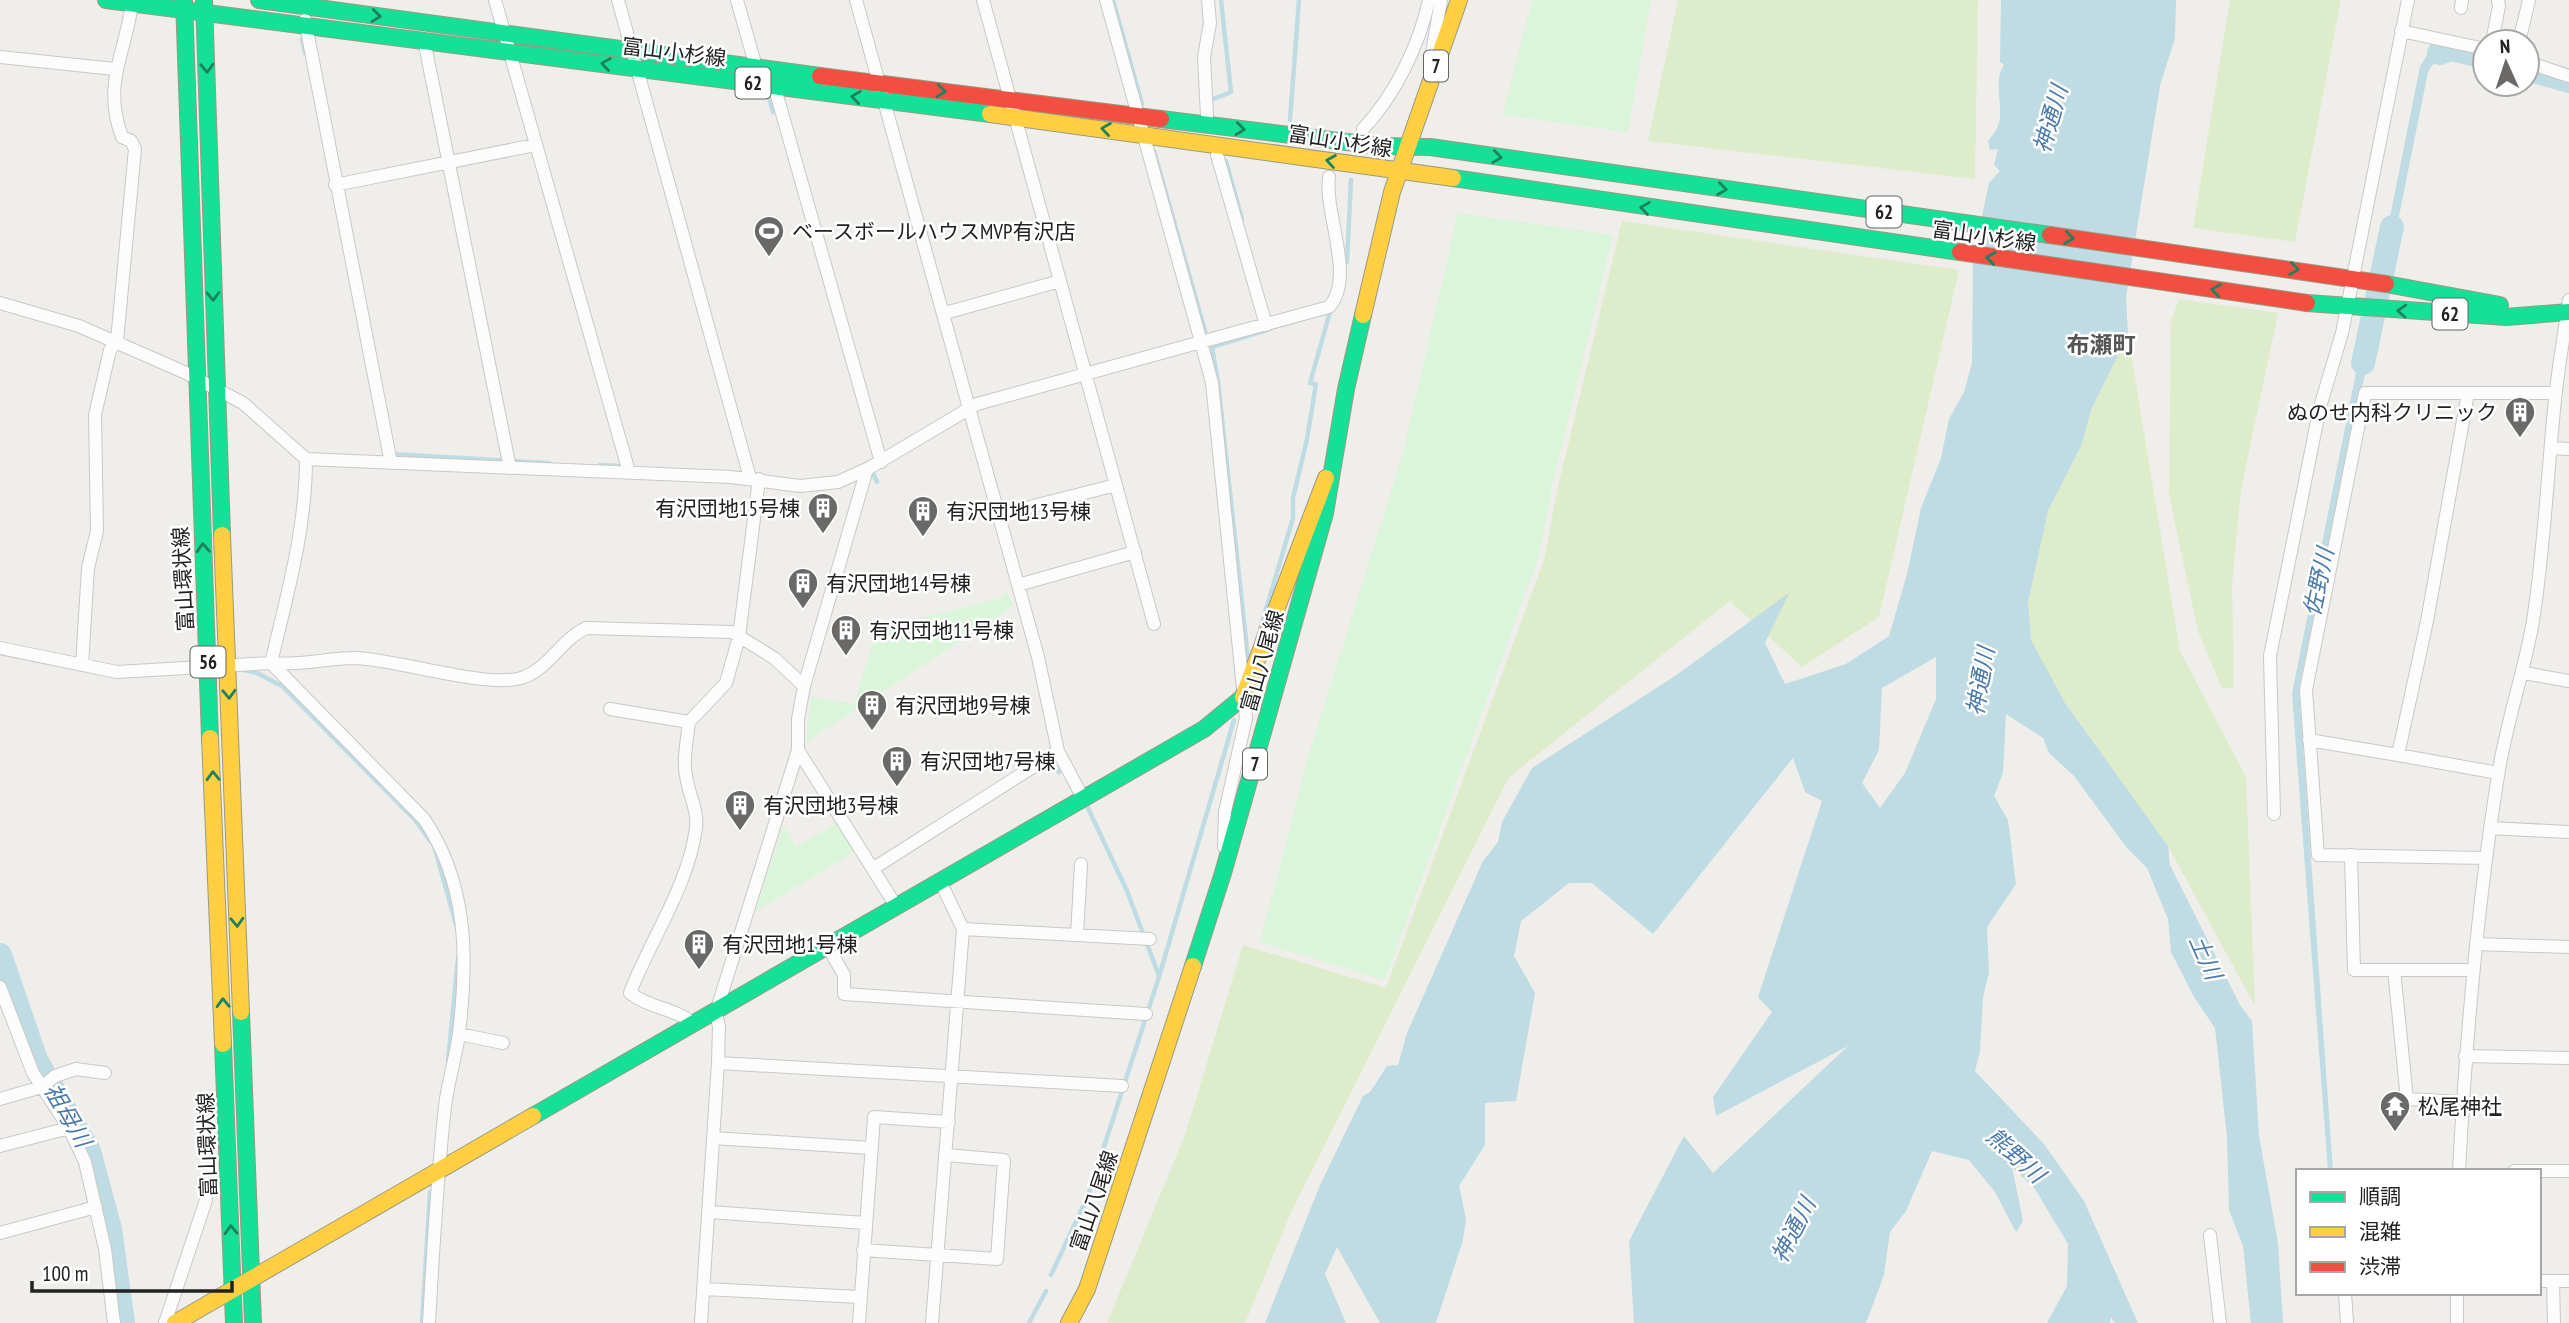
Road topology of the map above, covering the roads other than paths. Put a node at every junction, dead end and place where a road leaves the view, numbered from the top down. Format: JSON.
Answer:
{"nodes":[{"id":1,"x":106,"y":0,"type":"edge"},
{"id":2,"x":259,"y":0,"type":"edge"},
{"id":3,"x":495,"y":0,"type":"edge"},
{"id":4,"x":618,"y":0,"type":"edge"},
{"id":5,"x":737,"y":0,"type":"edge"},
{"id":6,"x":856,"y":0,"type":"edge"},
{"id":7,"x":983,"y":0,"type":"edge"},
{"id":8,"x":1105,"y":0,"type":"edge"},
{"id":9,"x":1208,"y":0,"type":"edge"},
{"id":10,"x":1429,"y":0,"type":"edge"},
{"id":11,"x":1441,"y":0,"type":"edge"},
{"id":12,"x":1459,"y":0,"type":"edge"},
{"id":13,"x":2408,"y":0,"type":"edge"},
{"id":14,"x":2498,"y":0,"type":"edge"},
{"id":15,"x":2529,"y":0,"type":"edge"},
{"id":16,"x":132,"y":3,"type":"junction"},
{"id":17,"x":301,"y":3,"type":"edge"},
{"id":18,"x":184,"y":5,"type":"edge"},
{"id":19,"x":205,"y":6,"type":"edge"},
{"id":20,"x":306,"y":24,"type":"junction"},
{"id":21,"x":2494,"y":28,"type":"edge"},
{"id":22,"x":2522,"y":28,"type":"edge"},
{"id":23,"x":2401,"y":31,"type":"junction"},
{"id":24,"x":504,"y":33,"type":"junction"},
{"id":25,"x":424,"y":40,"type":"junction"},
{"id":26,"x":2471,"y":46,"type":"edge"},
{"id":27,"x":508,"y":50,"type":"junction"},
{"id":28,"x":632,"y":51,"type":"junction"},
{"id":29,"x":0,"y":57,"type":"edge"},
{"id":30,"x":756,"y":67,"type":"junction"},
{"id":31,"x":2541,"y":67,"type":"edge"},
{"id":32,"x":114,"y":69,"type":"junction"},
{"id":33,"x":637,"y":69,"type":"junction"},
{"id":34,"x":2569,"y":76,"type":"edge"},
{"id":35,"x":880,"y":84,"type":"junction"},
{"id":36,"x":774,"y":85,"type":"junction"},
{"id":37,"x":1010,"y":99,"type":"junction"},
{"id":38,"x":885,"y":102,"type":"junction"},
{"id":39,"x":1423,"y":104,"type":"junction"},
{"id":40,"x":1138,"y":116,"type":"junction"},
{"id":41,"x":1206,"y":116,"type":"dead end"},
{"id":42,"x":1015,"y":117,"type":"junction"},
{"id":43,"x":1363,"y":129,"type":"dead end"},
{"id":44,"x":1144,"y":134,"type":"junction"},
{"id":45,"x":535,"y":145,"type":"junction"},
{"id":46,"x":1407,"y":146,"type":"junction"},
{"id":47,"x":1217,"y":155,"type":"dead end"},
{"id":48,"x":449,"y":162,"type":"junction"},
{"id":49,"x":1399,"y":172,"type":"junction"},
{"id":50,"x":1329,"y":177,"type":"dead end"},
{"id":51,"x":335,"y":185,"type":"junction"},
{"id":52,"x":2346,"y":277,"type":"junction"},
{"id":53,"x":1060,"y":281,"type":"junction"},
{"id":54,"x":0,"y":303,"type":"edge"},
{"id":55,"x":2339,"y":308,"type":"junction"},
{"id":56,"x":2568,"y":308,"type":"edge"},
{"id":57,"x":945,"y":313,"type":"junction"},
{"id":58,"x":1266,"y":325,"type":"junction"},
{"id":59,"x":117,"y":341,"type":"junction"},
{"id":60,"x":1201,"y":342,"type":"junction"},
{"id":61,"x":1086,"y":376,"type":"junction"},
{"id":62,"x":195,"y":378,"type":"junction"},
{"id":63,"x":216,"y":389,"type":"junction"},
{"id":64,"x":2468,"y":393,"type":"junction"},
{"id":65,"x":2556,"y":393,"type":"junction"},
{"id":66,"x":970,"y":411,"type":"junction"},
{"id":67,"x":2551,"y":448,"type":"junction"},
{"id":68,"x":2569,"y":449,"type":"edge"},
{"id":69,"x":1333,"y":457,"type":"junction"},
{"id":70,"x":306,"y":459,"type":"junction"},
{"id":71,"x":881,"y":462,"type":"junction"},
{"id":72,"x":391,"y":463,"type":"junction"},
{"id":73,"x":510,"y":468,"type":"junction"},
{"id":74,"x":867,"y":469,"type":"junction"},
{"id":75,"x":629,"y":472,"type":"junction"},
{"id":76,"x":754,"y":478,"type":"junction"},
{"id":77,"x":1116,"y":485,"type":"junction"},
{"id":78,"x":998,"y":515,"type":"junction"},
{"id":79,"x":1135,"y":552,"type":"junction"},
{"id":80,"x":1018,"y":585,"type":"junction"},
{"id":81,"x":1154,"y":624,"type":"dead end"},
{"id":82,"x":739,"y":637,"type":"junction"},
{"id":83,"x":0,"y":648,"type":"edge"},
{"id":84,"x":271,"y":663,"type":"junction"},
{"id":85,"x":82,"y":665,"type":"junction"},
{"id":86,"x":228,"y":666,"type":"junction"},
{"id":87,"x":208,"y":667,"type":"junction"},
{"id":88,"x":2524,"y":673,"type":"junction"},
{"id":89,"x":2569,"y":681,"type":"edge"},
{"id":90,"x":804,"y":686,"type":"junction"},
{"id":91,"x":1242,"y":699,"type":"junction"},
{"id":92,"x":610,"y":709,"type":"dead end"},
{"id":93,"x":689,"y":722,"type":"junction"},
{"id":94,"x":2309,"y":740,"type":"junction"},
{"id":95,"x":798,"y":750,"type":"junction"},
{"id":96,"x":1058,"y":751,"type":"junction"},
{"id":97,"x":2398,"y":755,"type":"junction"},
{"id":98,"x":2498,"y":773,"type":"junction"},
{"id":99,"x":1084,"y":800,"type":"junction"},
{"id":100,"x":2274,"y":814,"type":"dead end"},
{"id":101,"x":2490,"y":828,"type":"junction"},
{"id":102,"x":2569,"y":832,"type":"edge"},
{"id":103,"x":2351,"y":855,"type":"junction"},
{"id":104,"x":2486,"y":858,"type":"junction"},
{"id":105,"x":1081,"y":864,"type":"dead end"},
{"id":106,"x":874,"y":869,"type":"junction"},
{"id":107,"x":1223,"y":873,"type":"junction"},
{"id":108,"x":941,"y":883,"type":"junction"},
{"id":109,"x":896,"y":906,"type":"junction"},
{"id":110,"x":963,"y":929,"type":"junction"},
{"id":111,"x":1077,"y":935,"type":"junction"},
{"id":112,"x":1150,"y":939,"type":"dead end"},
{"id":113,"x":2476,"y":944,"type":"junction"},
{"id":114,"x":828,"y":947,"type":"junction"},
{"id":115,"x":2569,"y":947,"type":"edge"},
{"id":116,"x":2394,"y":970,"type":"junction"},
{"id":117,"x":2473,"y":970,"type":"junction"},
{"id":118,"x":0,"y":987,"type":"edge"},
{"id":119,"x":957,"y":1000,"type":"junction"},
{"id":120,"x":716,"y":1012,"type":"junction"},
{"id":121,"x":1146,"y":1014,"type":"dead end"},
{"id":122,"x":693,"y":1023,"type":"junction"},
{"id":123,"x":458,"y":1034,"type":"junction"},
{"id":124,"x":503,"y":1043,"type":"dead end"},
{"id":125,"x":2465,"y":1056,"type":"junction"},
{"id":126,"x":2569,"y":1058,"type":"edge"},
{"id":127,"x":718,"y":1063,"type":"junction"},
{"id":128,"x":105,"y":1073,"type":"dead end"},
{"id":129,"x":953,"y":1076,"type":"junction"},
{"id":130,"x":1122,"y":1086,"type":"dead end"},
{"id":131,"x":42,"y":1087,"type":"junction"},
{"id":132,"x":0,"y":1099,"type":"edge"},
{"id":133,"x":2462,"y":1102,"type":"junction"},
{"id":134,"x":949,"y":1122,"type":"junction"},
{"id":135,"x":69,"y":1128,"type":"junction"},
{"id":136,"x":713,"y":1138,"type":"junction"},
{"id":137,"x":0,"y":1146,"type":"edge"},
{"id":138,"x":871,"y":1148,"type":"junction"},
{"id":139,"x":947,"y":1155,"type":"junction"},
{"id":140,"x":2459,"y":1169,"type":"edge"},
{"id":141,"x":439,"y":1171,"type":"junction"},
{"id":142,"x":2541,"y":1171,"type":"edge"},
{"id":143,"x":2569,"y":1171,"type":"edge"},
{"id":144,"x":206,"y":1200,"type":"dead end"},
{"id":145,"x":96,"y":1207,"type":"junction"},
{"id":146,"x":709,"y":1212,"type":"junction"},
{"id":147,"x":865,"y":1223,"type":"junction"},
{"id":148,"x":0,"y":1233,"type":"edge"},
{"id":149,"x":2210,"y":1235,"type":"dead end"},
{"id":150,"x":863,"y":1250,"type":"junction"},
{"id":151,"x":939,"y":1256,"type":"junction"},
{"id":152,"x":251,"y":1279,"type":"junction"},
{"id":153,"x":2541,"y":1281,"type":"edge"},
{"id":154,"x":2553,"y":1281,"type":"junction"},
{"id":155,"x":2569,"y":1281,"type":"edge"},
{"id":156,"x":233,"y":1289,"type":"junction"},
{"id":157,"x":704,"y":1289,"type":"junction"},
{"id":158,"x":2345,"y":1295,"type":"edge"},
{"id":159,"x":2457,"y":1295,"type":"edge"},
{"id":160,"x":860,"y":1297,"type":"junction"},
{"id":161,"x":114,"y":1323,"type":"edge"},
{"id":162,"x":165,"y":1323,"type":"edge"},
{"id":163,"x":175,"y":1323,"type":"edge"},
{"id":164,"x":234,"y":1323,"type":"edge"},
{"id":165,"x":253,"y":1323,"type":"edge"},
{"id":166,"x":429,"y":1323,"type":"edge"},
{"id":167,"x":701,"y":1323,"type":"edge"},
{"id":168,"x":859,"y":1323,"type":"edge"},
{"id":169,"x":932,"y":1323,"type":"edge"},
{"id":170,"x":1069,"y":1323,"type":"edge"},
{"id":171,"x":2220,"y":1323,"type":"edge"},
{"id":172,"x":2347,"y":1323,"type":"edge"},
{"id":173,"x":2457,"y":1323,"type":"edge"},
{"id":174,"x":2554,"y":1323,"type":"edge"}],
"edges":[{"from":1,"to":16,"type":"main road","name":"富山小杉線","number":"62"},
{"from":2,"to":17,"type":"main road","name":"富山小杉線","number":"62"},
{"from":3,"to":24,"type":"street"},
{"from":4,"to":28,"type":"street"},
{"from":5,"to":30,"type":"street"},
{"from":6,"to":35,"type":"street"},
{"from":7,"to":37,"type":"street"},
{"from":8,"to":40,"type":"street"},
{"from":9,"to":41,"type":"street"},
{"from":10,"to":43,"type":"street"},
{"from":11,"to":39,"type":"street"},
{"from":12,"to":39,"type":"main road","name":"富山八尾線","number":"7"},
{"from":13,"to":23,"type":"street"},
{"from":14,"to":21,"type":"street"},
{"from":15,"to":22,"type":"street"},
{"from":16,"to":18,"type":"main road","name":"富山小杉線","number":"62"},
{"from":16,"to":32,"type":"street"},
{"from":17,"to":20,"type":"street"},
{"from":17,"to":24,"type":"main road","name":"富山小杉線","number":"62","one_way":true},
{"from":18,"to":19,"type":"main road","name":"富山小杉線","number":"62"},
{"from":18,"to":62,"type":"main road","name":"富山環状線","number":"56"},
{"from":19,"to":20,"type":"main road","name":"富山小杉線","number":"62"},
{"from":19,"to":63,"type":"main road","name":"富山環状線","number":"56","one_way":true},
{"from":20,"to":25,"type":"main road","name":"富山小杉線","number":"62"},
{"from":20,"to":51,"type":"street"},
{"from":23,"to":26,"type":"street"},
{"from":23,"to":52,"type":"street"},
{"from":24,"to":27,"type":"street"},
{"from":24,"to":28,"type":"main road","name":"富山小杉線","number":"62"},
{"from":25,"to":27,"type":"main road","name":"富山小杉線","number":"62"},
{"from":25,"to":48,"type":"street"},
{"from":33,"to":27,"type":"main road","name":"富山小杉線","number":"62","one_way":true},
{"from":27,"to":45,"type":"street"},
{"from":28,"to":30,"type":"main road","name":"富山小杉線","number":"62"},
{"from":28,"to":33,"type":"street"},
{"from":29,"to":32,"type":"street"},
{"from":30,"to":35,"type":"main road","name":"富山小杉線","number":"62"},
{"from":31,"to":34,"type":"street"},
{"from":32,"to":59,"type":"street"},
{"from":33,"to":36,"type":"main road","name":"富山小杉線","number":"62"},
{"from":33,"to":76,"type":"street"},
{"from":35,"to":37,"type":"main road","name":"富山小杉線","number":"62","one_way":true},
{"from":35,"to":38,"type":"street"},
{"from":38,"to":36,"type":"main road","name":"富山小杉線","number":"62","one_way":true},
{"from":36,"to":71,"type":"street"},
{"from":37,"to":40,"type":"main road","name":"富山小杉線","number":"62"},
{"from":37,"to":42,"type":"street"},
{"from":38,"to":42,"type":"main road","name":"富山小杉線","number":"62"},
{"from":38,"to":57,"type":"street"},
{"from":39,"to":46,"type":"main road","name":"富山八尾線","number":"7"},
{"from":40,"to":44,"type":"street"},
{"from":40,"to":46,"type":"main road","name":"富山小杉線","number":"62","one_way":true},
{"from":44,"to":42,"type":"main road","name":"富山小杉線","number":"62","one_way":true},
{"from":42,"to":53,"type":"street"},
{"from":49,"to":44,"type":"main road","name":"富山小杉線","number":"62","one_way":true},
{"from":44,"to":60,"type":"street"},
{"from":45,"to":48,"type":"street"},
{"from":45,"to":75,"type":"street"},
{"from":46,"to":49,"type":"main road","name":"富山八尾線","number":"7"},
{"from":46,"to":52,"type":"main road","name":"富山小杉線","number":"62","one_way":true},
{"from":47,"to":58,"type":"street"},
{"from":48,"to":51,"type":"street"},
{"from":48,"to":73,"type":"street"},
{"from":55,"to":49,"type":"main road","name":"富山小杉線","number":"62","one_way":true},
{"from":49,"to":69,"type":"main road","name":"富山八尾線","number":"7"},
{"from":50,"to":58,"type":"street"},
{"from":51,"to":72,"type":"street"},
{"from":52,"to":55,"type":"street"},
{"from":52,"to":56,"type":"main road","name":"富山小杉線","number":"62"},
{"from":53,"to":57,"type":"street"},
{"from":53,"to":61,"type":"street"},
{"from":54,"to":59,"type":"street"},
{"from":56,"to":55,"type":"main road","name":"富山小杉線","number":"62","one_way":true},
{"from":55,"to":100,"type":"street"},
{"from":56,"to":65,"type":"street"},
{"from":57,"to":66,"type":"street"},
{"from":58,"to":60,"type":"street"},
{"from":59,"to":62,"type":"street"},
{"from":59,"to":85,"type":"street"},
{"from":60,"to":61,"type":"street"},
{"from":60,"to":91,"type":"street"},
{"from":61,"to":66,"type":"street"},
{"from":61,"to":77,"type":"street"},
{"from":62,"to":63,"type":"street"},
{"from":87,"to":62,"type":"main road","name":"富山環状線","number":"56","one_way":true},
{"from":63,"to":70,"type":"street"},
{"from":63,"to":86,"type":"main road","name":"富山環状線","number":"56"},
{"from":64,"to":65,"type":"street"},
{"from":64,"to":94,"type":"street"},
{"from":64,"to":97,"type":"street"},
{"from":65,"to":67,"type":"street"},
{"from":66,"to":71,"type":"street"},
{"from":66,"to":78,"type":"street"},
{"from":67,"to":68,"type":"street"},
{"from":67,"to":88,"type":"street"},
{"from":69,"to":91,"type":"main road"},
{"from":69,"to":107,"type":"main road","name":"富山八尾線","number":"7"},
{"from":70,"to":72,"type":"street"},
{"from":70,"to":84,"type":"street"},
{"from":71,"to":74,"type":"street"},
{"from":72,"to":73,"type":"street"},
{"from":73,"to":75,"type":"street"},
{"from":74,"to":76,"type":"street"},
{"from":74,"to":90,"type":"street"},
{"from":75,"to":76,"type":"street"},
{"from":76,"to":82,"type":"street"},
{"from":77,"to":78,"type":"street"},
{"from":77,"to":79,"type":"street"},
{"from":78,"to":80,"type":"street"},
{"from":79,"to":80,"type":"street"},
{"from":79,"to":81,"type":"street"},
{"from":80,"to":96,"type":"street"},
{"from":82,"to":84,"type":"street"},
{"from":82,"to":90,"type":"street"},
{"from":82,"to":93,"type":"street"},
{"from":83,"to":85,"type":"street"},
{"from":84,"to":86,"type":"street"},
{"from":84,"to":123,"type":"street"},
{"from":85,"to":87,"type":"street"},
{"from":86,"to":87,"type":"street"},
{"from":86,"to":152,"type":"main road","name":"富山環状線","number":"56","one_way":true},
{"from":156,"to":87,"type":"main road","name":"富山環状線","number":"56","one_way":true},
{"from":88,"to":89,"type":"street"},
{"from":88,"to":98,"type":"street"},
{"from":90,"to":95,"type":"street"},
{"from":91,"to":99,"type":"main road"},
{"from":91,"to":107,"type":"street"},
{"from":92,"to":93,"type":"street"},
{"from":93,"to":122,"type":"street"},
{"from":94,"to":97,"type":"street"},
{"from":94,"to":103,"type":"street"},
{"from":95,"to":106,"type":"street"},
{"from":95,"to":120,"type":"street"},
{"from":96,"to":99,"type":"street"},
{"from":96,"to":106,"type":"street"},
{"from":97,"to":98,"type":"street"},
{"from":98,"to":101,"type":"street"},
{"from":99,"to":108,"type":"main road"},
{"from":101,"to":102,"type":"street"},
{"from":101,"to":104,"type":"street"},
{"from":103,"to":104,"type":"street"},
{"from":103,"to":116,"type":"street"},
{"from":104,"to":113,"type":"street"},
{"from":105,"to":111,"type":"street"},
{"from":106,"to":109,"type":"street"},
{"from":107,"to":170,"type":"main road","name":"富山八尾線","number":"7"},
{"from":108,"to":109,"type":"main road"},
{"from":108,"to":110,"type":"street"},
{"from":109,"to":114,"type":"main road"},
{"from":110,"to":111,"type":"street"},
{"from":110,"to":119,"type":"street"},
{"from":111,"to":112,"type":"street"},
{"from":113,"to":115,"type":"street"},
{"from":113,"to":117,"type":"street"},
{"from":114,"to":119,"type":"street"},
{"from":114,"to":120,"type":"main road"},
{"from":116,"to":117,"type":"street"},
{"from":116,"to":133,"type":"street"},
{"from":117,"to":125,"type":"street"},
{"from":118,"to":131,"type":"street"},
{"from":119,"to":121,"type":"street"},
{"from":119,"to":129,"type":"street"},
{"from":120,"to":122,"type":"main road"},
{"from":120,"to":127,"type":"street"},
{"from":122,"to":141,"type":"main road"},
{"from":123,"to":124,"type":"street"},
{"from":123,"to":141,"type":"street"},
{"from":125,"to":126,"type":"street"},
{"from":125,"to":133,"type":"street"},
{"from":127,"to":129,"type":"street"},
{"from":127,"to":136,"type":"street"},
{"from":128,"to":131,"type":"street"},
{"from":129,"to":130,"type":"street"},
{"from":129,"to":134,"type":"street"},
{"from":131,"to":132,"type":"street"},
{"from":131,"to":135,"type":"street"},
{"from":133,"to":140,"type":"street"},
{"from":134,"to":138,"type":"street"},
{"from":134,"to":139,"type":"street"},
{"from":135,"to":137,"type":"street"},
{"from":135,"to":145,"type":"street"},
{"from":136,"to":138,"type":"street"},
{"from":136,"to":146,"type":"street"},
{"from":138,"to":147,"type":"street"},
{"from":139,"to":151,"type":"street"},
{"from":139,"to":151,"type":"street"},
{"from":141,"to":152,"type":"main road"},
{"from":141,"to":166,"type":"street"},
{"from":142,"to":143,"type":"street"},
{"from":144,"to":162,"type":"street"},
{"from":145,"to":148,"type":"street"},
{"from":145,"to":161,"type":"street"},
{"from":146,"to":147,"type":"street"},
{"from":146,"to":157,"type":"street"},
{"from":147,"to":150,"type":"street"},
{"from":149,"to":171,"type":"street"},
{"from":150,"to":151,"type":"street"},
{"from":150,"to":160,"type":"street"},
{"from":151,"to":169,"type":"street"},
{"from":152,"to":156,"type":"main road"},
{"from":152,"to":165,"type":"main road","name":"富山環状線","number":"56"},
{"from":153,"to":154,"type":"street"},
{"from":154,"to":155,"type":"street"},
{"from":154,"to":174,"type":"street"},
{"from":156,"to":163,"type":"main road"},
{"from":156,"to":164,"type":"main road","name":"富山環状線","number":"56"},
{"from":157,"to":160,"type":"street"},
{"from":157,"to":167,"type":"street"},
{"from":158,"to":172,"type":"street"},
{"from":159,"to":173,"type":"street"},
{"from":160,"to":168,"type":"street"}]}
